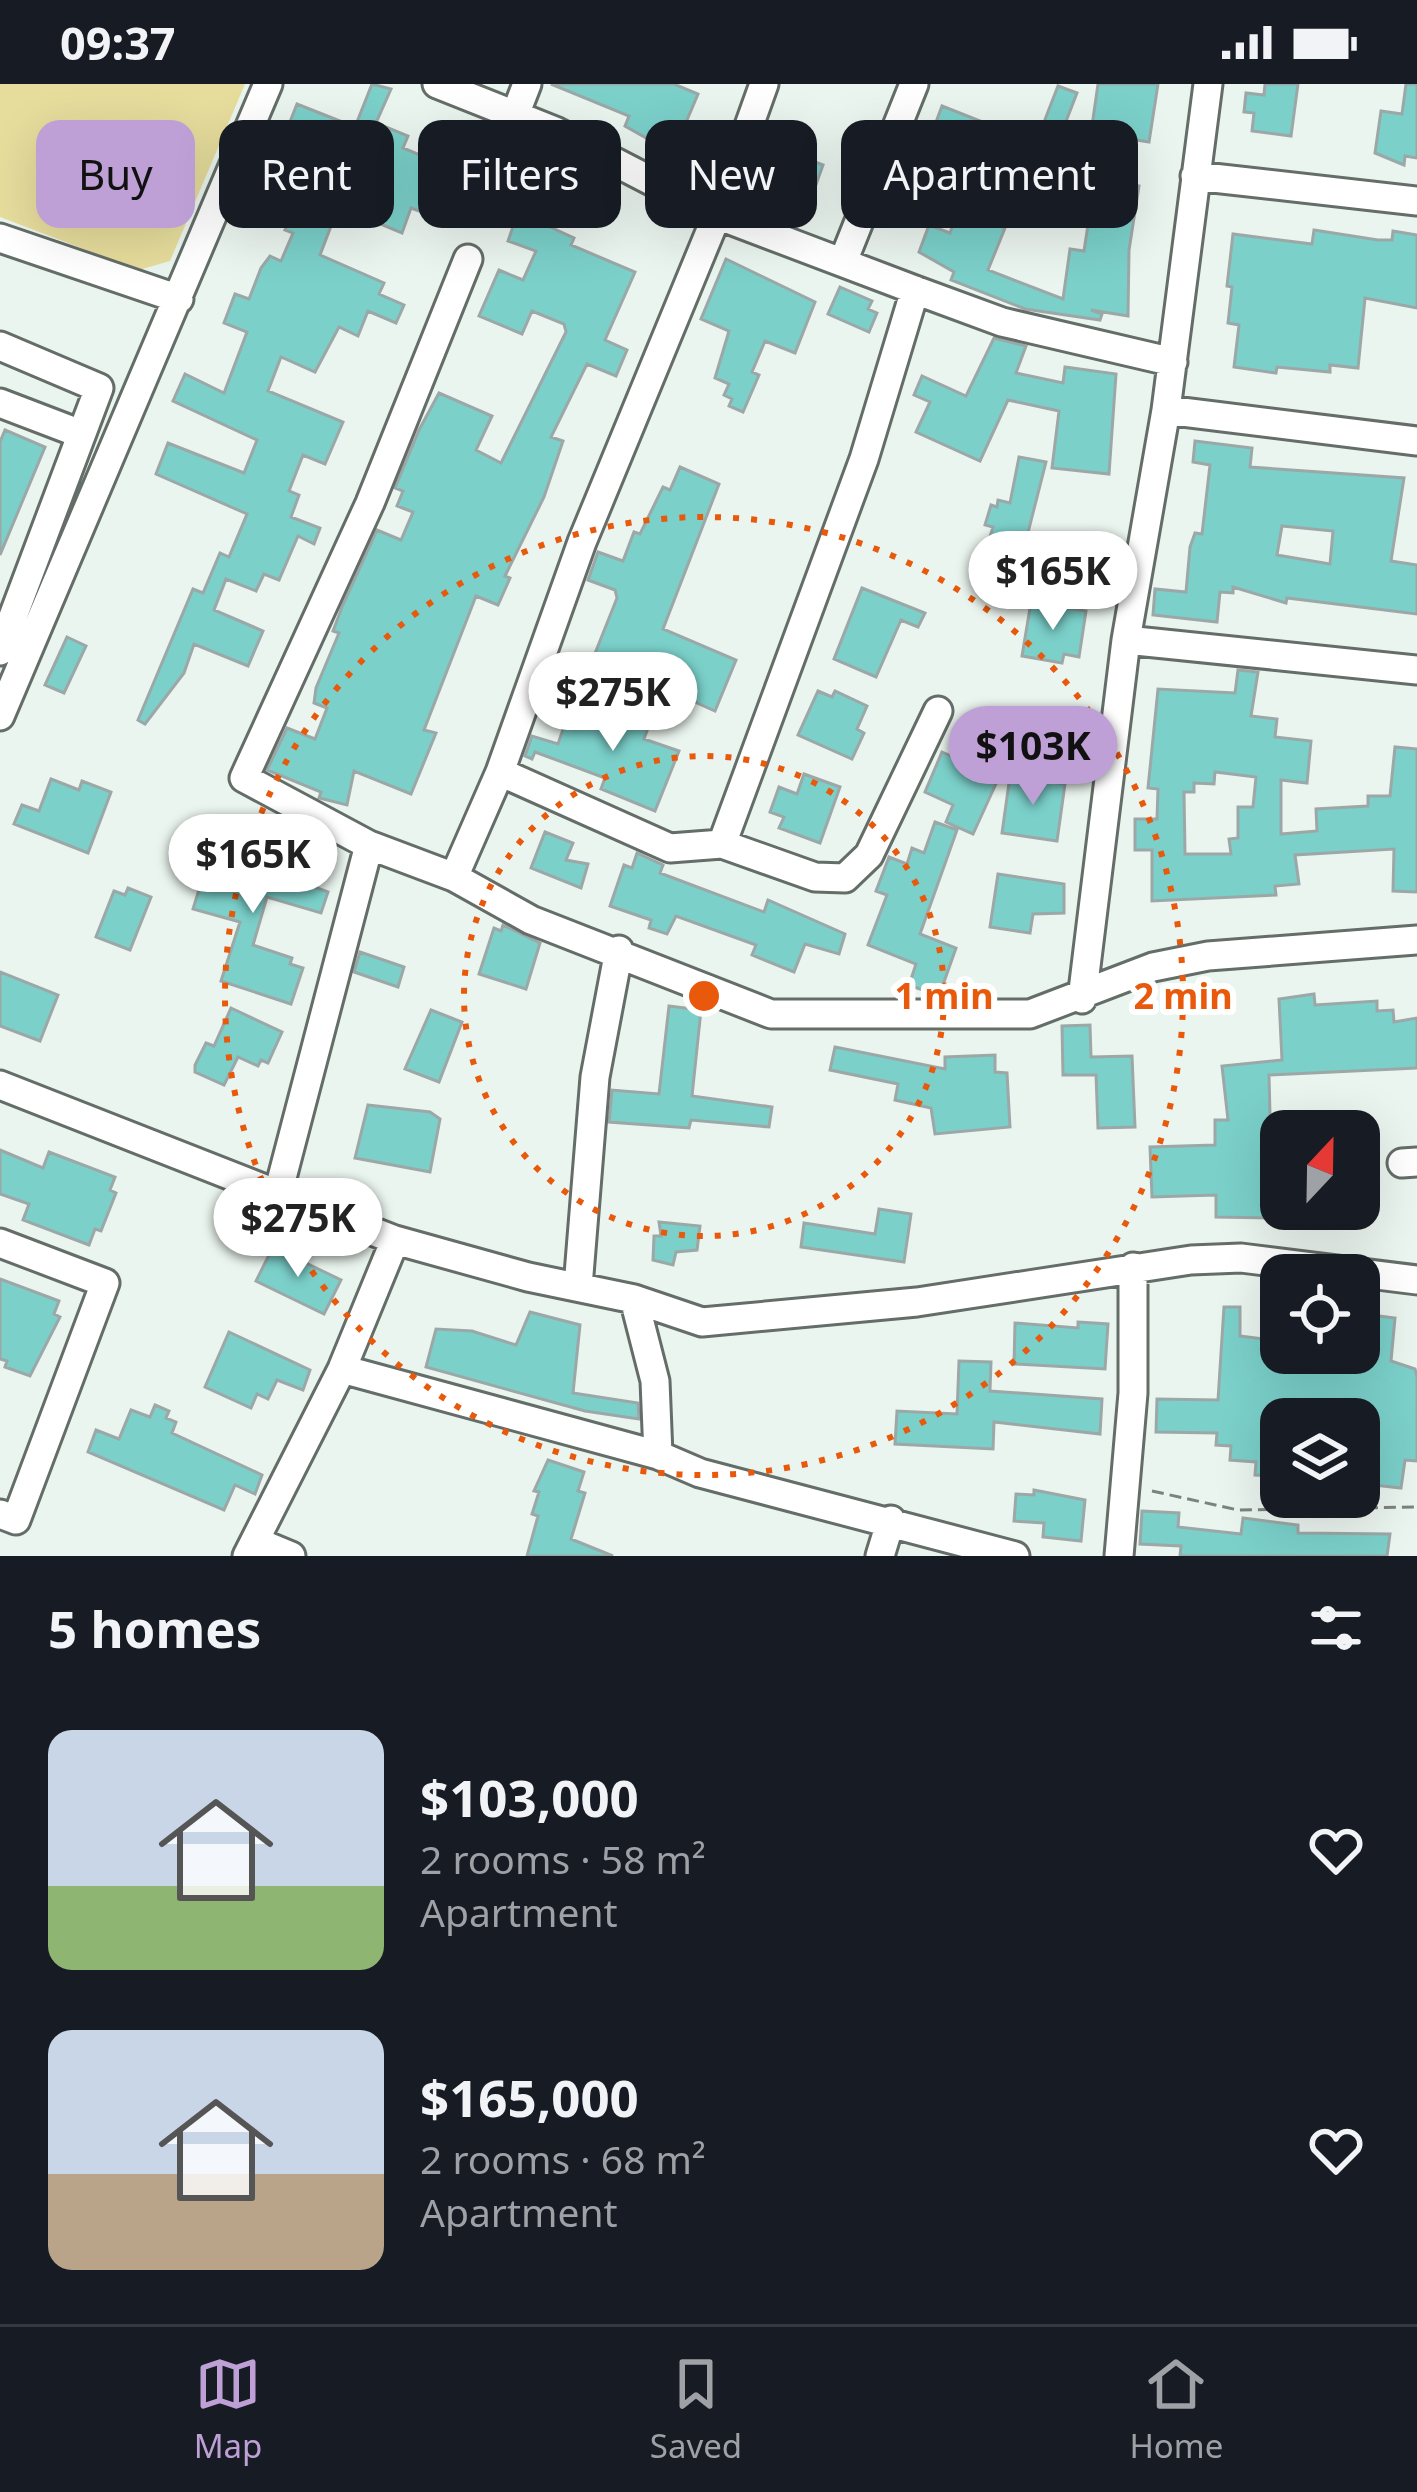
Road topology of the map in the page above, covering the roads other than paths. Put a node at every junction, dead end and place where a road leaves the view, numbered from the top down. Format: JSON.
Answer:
{"nodes":[{"id":1,"x":268,"y":84,"type":"edge"},
{"id":2,"x":437,"y":84,"type":"edge"},
{"id":3,"x":527,"y":84,"type":"edge"},
{"id":4,"x":764,"y":84,"type":"edge"},
{"id":5,"x":914,"y":84,"type":"edge"},
{"id":6,"x":1208,"y":84,"type":"edge"},
{"id":7,"x":515,"y":115,"type":"junction"},
{"id":8,"x":751,"y":120,"type":"edge"},
{"id":9,"x":1195,"y":176,"type":"junction"},
{"id":10,"x":645,"y":179,"type":"edge"},
{"id":11,"x":1417,"y":201,"type":"edge"},
{"id":12,"x":711,"y":228,"type":"edge"},
{"id":13,"x":757,"y":228,"type":"edge"},
{"id":14,"x":0,"y":238,"type":"edge"},
{"id":15,"x":468,"y":259,"type":"dead end"},
{"id":16,"x":844,"y":259,"type":"junction"},
{"id":17,"x":915,"y":290,"type":"junction"},
{"id":18,"x":179,"y":299,"type":"junction"},
{"id":19,"x":0,"y":346,"type":"edge"},
{"id":20,"x":1173,"y":362,"type":"junction"},
{"id":21,"x":0,"y":403,"type":"edge"},
{"id":22,"x":1166,"y":410,"type":"junction"},
{"id":23,"x":81,"y":434,"type":"junction"},
{"id":24,"x":1417,"y":441,"type":"edge"},
{"id":25,"x":1126,"y":640,"type":"junction"},
{"id":26,"x":0,"y":651,"type":"edge"},
{"id":27,"x":1417,"y":670,"type":"edge"},
{"id":28,"x":938,"y":711,"type":"dead end"},
{"id":29,"x":0,"y":716,"type":"edge"},
{"id":30,"x":500,"y":772,"type":"junction"},
{"id":31,"x":722,"y":844,"type":"junction"},
{"id":32,"x":369,"y":845,"type":"junction"},
{"id":33,"x":454,"y":877,"type":"junction"},
{"id":34,"x":1417,"y":940,"type":"edge"},
{"id":35,"x":619,"y":950,"type":"junction"},
{"id":36,"x":1082,"y":999,"type":"junction"},
{"id":37,"x":0,"y":1085,"type":"edge"},
{"id":38,"x":278,"y":1196,"type":"junction"},
{"id":39,"x":395,"y":1240,"type":"junction"},
{"id":40,"x":0,"y":1243,"type":"edge"},
{"id":41,"x":1133,"y":1267,"type":"junction"},
{"id":42,"x":1417,"y":1280,"type":"edge"},
{"id":43,"x":578,"y":1287,"type":"junction"},
{"id":44,"x":634,"y":1299,"type":"junction"},
{"id":45,"x":342,"y":1369,"type":"junction"},
{"id":46,"x":658,"y":1455,"type":"junction"},
{"id":47,"x":0,"y":1514,"type":"edge"},
{"id":48,"x":891,"y":1520,"type":"junction"},
{"id":49,"x":251,"y":1549,"type":"edge"},
{"id":50,"x":291,"y":1556,"type":"edge"},
{"id":51,"x":880,"y":1556,"type":"edge"},
{"id":52,"x":1016,"y":1556,"type":"edge"},
{"id":53,"x":1119,"y":1556,"type":"edge"}],
"edges":[{"from":1,"to":18,"type":"street"},
{"from":2,"to":7,"type":"street"},
{"from":3,"to":7,"type":"street"},
{"from":4,"to":8,"type":"street"},
{"from":5,"to":16,"type":"street"},
{"from":6,"to":9,"type":"street"},
{"from":7,"to":10,"type":"street"},
{"from":9,"to":11,"type":"street"},
{"from":9,"to":20,"type":"street"},
{"from":12,"to":30,"type":"street"},
{"from":13,"to":16,"type":"street"},
{"from":14,"to":18,"type":"street"},
{"from":15,"to":32,"type":"street"},
{"from":16,"to":17,"type":"street"},
{"from":17,"to":20,"type":"street"},
{"from":17,"to":31,"type":"street"},
{"from":18,"to":29,"type":"street"},
{"from":19,"to":23,"type":"street"},
{"from":20,"to":22,"type":"street"},
{"from":21,"to":23,"type":"street"},
{"from":22,"to":24,"type":"street"},
{"from":22,"to":25,"type":"street"},
{"from":23,"to":26,"type":"street"},
{"from":25,"to":27,"type":"street"},
{"from":25,"to":36,"type":"street"},
{"from":28,"to":31,"type":"street"},
{"from":30,"to":31,"type":"street"},
{"from":30,"to":33,"type":"street"},
{"from":32,"to":33,"type":"street"},
{"from":32,"to":38,"type":"street"},
{"from":33,"to":35,"type":"street"},
{"from":34,"to":36,"type":"street"},
{"from":35,"to":36,"type":"street"},
{"from":35,"to":43,"type":"street"},
{"from":37,"to":38,"type":"street"},
{"from":38,"to":39,"type":"street"},
{"from":39,"to":43,"type":"street"},
{"from":39,"to":45,"type":"street"},
{"from":40,"to":47,"type":"street"},
{"from":41,"to":42,"type":"street"},
{"from":41,"to":44,"type":"street"},
{"from":41,"to":53,"type":"street"},
{"from":43,"to":44,"type":"street"},
{"from":44,"to":46,"type":"street"},
{"from":45,"to":46,"type":"street"},
{"from":45,"to":49,"type":"street"},
{"from":46,"to":48,"type":"street"},
{"from":48,"to":51,"type":"street"},
{"from":48,"to":52,"type":"street"},
{"from":49,"to":50,"type":"street"}]}
